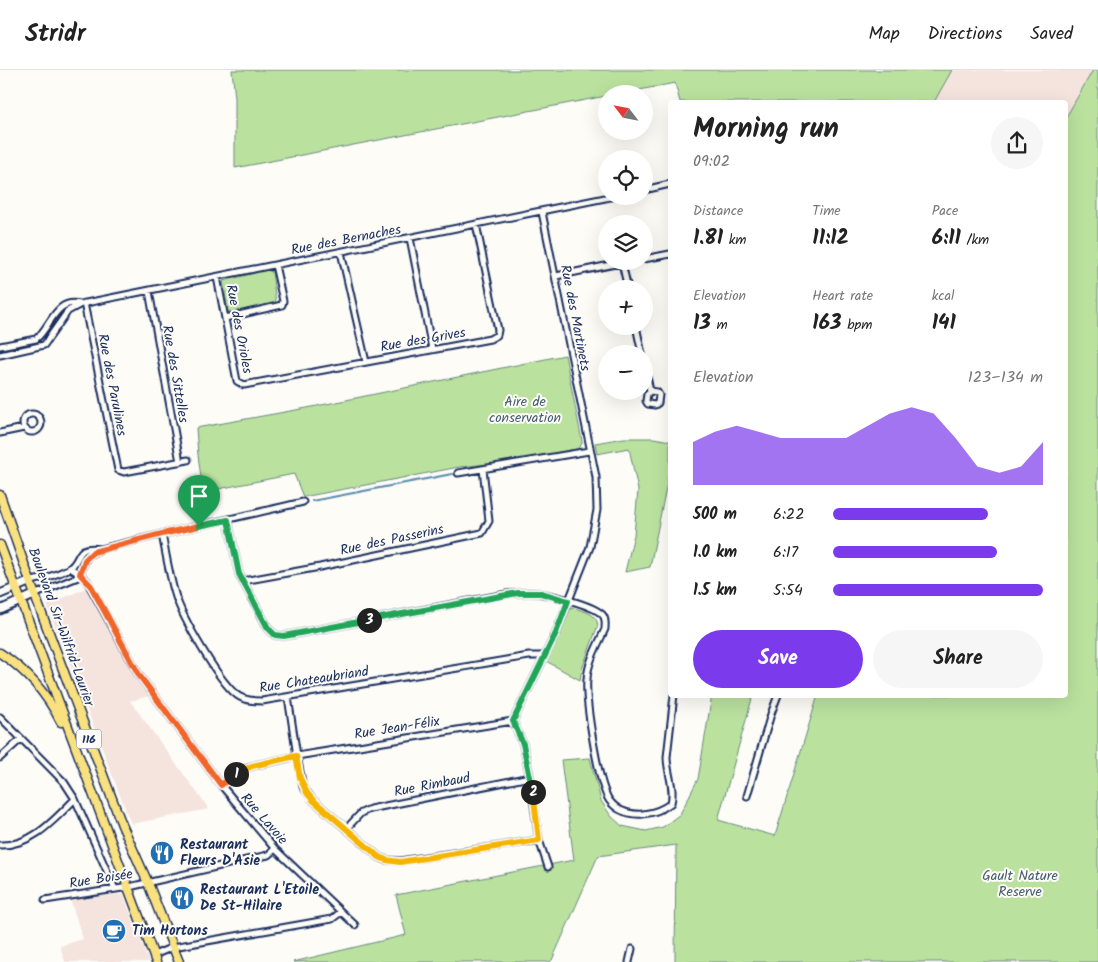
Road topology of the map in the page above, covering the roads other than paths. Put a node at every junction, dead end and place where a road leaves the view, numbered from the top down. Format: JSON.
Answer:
{"nodes":[{"id":1,"x":668,"y":184,"type":"edge"},
{"id":2,"x":653,"y":188,"type":"edge"},
{"id":3,"x":598,"y":200,"type":"edge"},
{"id":4,"x":542,"y":212,"type":"junction"},
{"id":5,"x":476,"y":224,"type":"junction"},
{"id":6,"x":410,"y":238,"type":"junction"},
{"id":7,"x":342,"y":252,"type":"junction"},
{"id":8,"x":668,"y":254,"type":"edge"},
{"id":9,"x":653,"y":257,"type":"edge"},
{"id":10,"x":275,"y":265,"type":"junction"},
{"id":11,"x":598,"y":268,"type":"edge"},
{"id":12,"x":556,"y":276,"type":"junction"},
{"id":13,"x":217,"y":277,"type":"junction"},
{"id":14,"x":149,"y":291,"type":"junction"},
{"id":15,"x":82,"y":304,"type":"junction"},
{"id":16,"x":225,"y":318,"type":"junction"},
{"id":17,"x":27,"y":341,"type":"junction"},
{"id":18,"x":0,"y":346,"type":"edge"},
{"id":19,"x":29,"y":349,"type":"junction"},
{"id":20,"x":432,"y":350,"type":"junction"},
{"id":21,"x":0,"y":355,"type":"edge"},
{"id":22,"x":366,"y":362,"type":"junction"},
{"id":23,"x":240,"y":384,"type":"joint"},
{"id":24,"x":24,"y":428,"type":"dead end"},
{"id":25,"x":0,"y":434,"type":"edge"},
{"id":26,"x":589,"y":451,"type":"junction"},
{"id":27,"x":188,"y":460,"type":"dead end"},
{"id":28,"x":180,"y":462,"type":"junction"},
{"id":29,"x":482,"y":469,"type":"junction"},
{"id":30,"x":458,"y":473,"type":"dead end"},
{"id":31,"x":0,"y":495,"type":"edge"},
{"id":32,"x":303,"y":502,"type":"dead end"},
{"id":33,"x":2,"y":509,"type":"edge"},
{"id":34,"x":228,"y":520,"type":"junction"},
{"id":35,"x":162,"y":534,"type":"junction"},
{"id":36,"x":0,"y":546,"type":"edge"},
{"id":37,"x":102,"y":549,"type":"junction"},
{"id":38,"x":70,"y":568,"type":"junction"},
{"id":39,"x":80,"y":574,"type":"junction"},
{"id":40,"x":243,"y":581,"type":"junction"},
{"id":41,"x":31,"y":582,"type":"junction"},
{"id":42,"x":15,"y":587,"type":"junction"},
{"id":43,"x":0,"y":594,"type":"edge"},
{"id":44,"x":36,"y":594,"type":"junction"},
{"id":45,"x":21,"y":601,"type":"junction"},
{"id":46,"x":568,"y":601,"type":"junction"},
{"id":47,"x":0,"y":610,"type":"edge"},
{"id":48,"x":0,"y":653,"type":"edge"},
{"id":49,"x":544,"y":656,"type":"junction"},
{"id":50,"x":288,"y":697,"type":"junction"},
{"id":51,"x":674,"y":698,"type":"edge"},
{"id":52,"x":777,"y":698,"type":"edge"},
{"id":53,"x":0,"y":717,"type":"edge"},
{"id":54,"x":513,"y":721,"type":"junction"},
{"id":55,"x":21,"y":739,"type":"junction"},
{"id":56,"x":75,"y":749,"type":"junction"},
{"id":57,"x":296,"y":756,"type":"junction"},
{"id":58,"x":0,"y":758,"type":"edge"},
{"id":59,"x":530,"y":777,"type":"junction"},
{"id":60,"x":221,"y":785,"type":"junction"},
{"id":61,"x":747,"y":796,"type":"dead end"},
{"id":62,"x":76,"y":799,"type":"junction"},
{"id":63,"x":346,"y":829,"type":"junction"},
{"id":64,"x":539,"y":840,"type":"junction"},
{"id":65,"x":0,"y":845,"type":"edge"},
{"id":66,"x":275,"y":849,"type":"junction"},
{"id":67,"x":548,"y":867,"type":"dead end"},
{"id":68,"x":148,"y":883,"type":"junction"},
{"id":69,"x":129,"y":887,"type":"junction"},
{"id":70,"x":115,"y":889,"type":"junction"},
{"id":71,"x":45,"y":900,"type":"dead end"},
{"id":72,"x":341,"y":912,"type":"junction"},
{"id":73,"x":355,"y":925,"type":"dead end"},
{"id":74,"x":173,"y":947,"type":"junction"},
{"id":75,"x":632,"y":950,"type":"dead end"},
{"id":76,"x":155,"y":959,"type":"edge"},
{"id":77,"x":179,"y":962,"type":"edge"},
{"id":78,"x":629,"y":962,"type":"edge"}],
"edges":[{"from":1,"to":2,"type":"street"},
{"from":3,"to":4,"type":"street","name":"Rue des Bernaches"},
{"from":4,"to":5,"type":"street","name":"Rue des Bernaches"},
{"from":4,"to":12,"type":"street","name":"Rue des Martinets"},
{"from":5,"to":6,"type":"street","name":"Rue des Bernaches"},
{"from":5,"to":20,"type":"street","name":"Rue des Grives"},
{"from":6,"to":7,"type":"street","name":"Rue des Bernaches"},
{"from":6,"to":20,"type":"street"},
{"from":7,"to":10,"type":"street","name":"Rue des Bernaches"},
{"from":7,"to":22,"type":"street"},
{"from":8,"to":9,"type":"street"},
{"from":10,"to":13,"type":"street","name":"Rue des Bernaches"},
{"from":10,"to":16,"type":"street"},
{"from":11,"to":12,"type":"street"},
{"from":12,"to":26,"type":"street","name":"Rue des Martinets"},
{"from":13,"to":14,"type":"street","name":"Rue des Bernaches"},
{"from":13,"to":16,"type":"street","name":"Rue des Orioles"},
{"from":14,"to":15,"type":"street","name":"Rue des Bernaches"},
{"from":14,"to":28,"type":"street","name":"Rue des Sittelles"},
{"from":15,"to":17,"type":"street","name":"Rue des Bernaches"},
{"from":15,"to":19,"type":"street"},
{"from":15,"to":28,"type":"street","name":"Rue des Parulines"},
{"from":16,"to":23,"type":"street","name":"Rue des Orioles"},
{"from":17,"to":18,"type":"street","name":"Rue des Bernaches"},
{"from":17,"to":19,"type":"street"},
{"from":19,"to":21,"type":"street"},
{"from":20,"to":22,"type":"street","name":"Rue des Grives"},
{"from":22,"to":23,"type":"street","name":"Rue des Grives"},
{"from":24,"to":25,"type":"street"},
{"from":26,"to":29,"type":"street"},
{"from":26,"to":46,"type":"street","name":"Rue des Martinets"},
{"from":27,"to":28,"type":"street"},
{"from":29,"to":30,"type":"street"},
{"from":29,"to":40,"type":"street","name":"Rue des Passerins"},
{"from":31,"to":33,"type":"main road","name":"Boulevard Sir-Wilfrid-Laurier","number":"116"},
{"from":32,"to":34,"type":"street"},
{"from":33,"to":41,"type":"main road","name":"Boulevard Sir-Wilfrid-Laurier","number":"116"},
{"from":34,"to":35,"type":"street"},
{"from":34,"to":40,"type":"street"},
{"from":35,"to":37,"type":"street"},
{"from":35,"to":50,"type":"street","name":"Rue Chateaubriand"},
{"from":36,"to":42,"type":"main road","name":"Boulevard Sir-Wilfrid-Laurier","number":"116"},
{"from":37,"to":38,"type":"street"},
{"from":37,"to":39,"type":"street"},
{"from":38,"to":39,"type":"street","name":"Rue Lavoie"},
{"from":38,"to":41,"type":"street"},
{"from":39,"to":44,"type":"street"},
{"from":39,"to":60,"type":"street","name":"Rue Lavoie"},
{"from":40,"to":46,"type":"street"},
{"from":41,"to":42,"type":"street"},
{"from":41,"to":44,"type":"main road","name":"Boulevard Sir-Wilfrid-Laurier","number":"116"},
{"from":42,"to":43,"type":"street"},
{"from":42,"to":45,"type":"main road","name":"Boulevard Sir-Wilfrid-Laurier","number":"116"},
{"from":44,"to":45,"type":"street"},
{"from":44,"to":68,"type":"main road","name":"Boulevard Sir-Wilfrid-Laurier","number":"116"},
{"from":45,"to":47,"type":"street"},
{"from":45,"to":56,"type":"main road","name":"Boulevard Sir-Wilfrid-Laurier","number":"116"},
{"from":46,"to":49,"type":"street","name":"Rue des Martinets"},
{"from":46,"to":51,"type":"street"},
{"from":48,"to":56,"type":"main road"},
{"from":49,"to":50,"type":"street","name":"Rue Chateaubriand"},
{"from":49,"to":54,"type":"street"},
{"from":50,"to":57,"type":"street"},
{"from":52,"to":61,"type":"street"},
{"from":53,"to":55,"type":"street"},
{"from":54,"to":57,"type":"street","name":"Rue Jean-Félix"},
{"from":54,"to":59,"type":"street"},
{"from":55,"to":58,"type":"street"},
{"from":55,"to":62,"type":"street"},
{"from":56,"to":69,"type":"main road","name":"Boulevard Sir-Wilfrid-Laurier","number":"116"},
{"from":57,"to":60,"type":"street","name":"Rue Jean-Félix"},
{"from":57,"to":63,"type":"street"},
{"from":59,"to":63,"type":"street","name":"Rue Rimbaud"},
{"from":59,"to":64,"type":"street"},
{"from":60,"to":66,"type":"street","name":"Rue Lavoie"},
{"from":62,"to":65,"type":"street"},
{"from":62,"to":70,"type":"street"},
{"from":63,"to":64,"type":"street"},
{"from":64,"to":67,"type":"street"},
{"from":66,"to":68,"type":"street","name":"Rue Boisée"},
{"from":66,"to":72,"type":"street","name":"Rue Lavoie"},
{"from":68,"to":69,"type":"street","name":"Rue Boisée"},
{"from":68,"to":74,"type":"main road","name":"Boulevard Sir-Wilfrid-Laurier","number":"116"},
{"from":69,"to":70,"type":"street","name":"Rue Boisée"},
{"from":69,"to":76,"type":"main road","name":"Boulevard Sir-Wilfrid-Laurier","number":"116"},
{"from":70,"to":71,"type":"street","name":"Rue Boisée"},
{"from":72,"to":73,"type":"street","name":"Rue Lavoie"},
{"from":72,"to":74,"type":"street"},
{"from":74,"to":76,"type":"street"},
{"from":74,"to":77,"type":"main road","name":"Boulevard Sir-Wilfrid-Laurier","number":"116"},
{"from":75,"to":78,"type":"street"}]}
